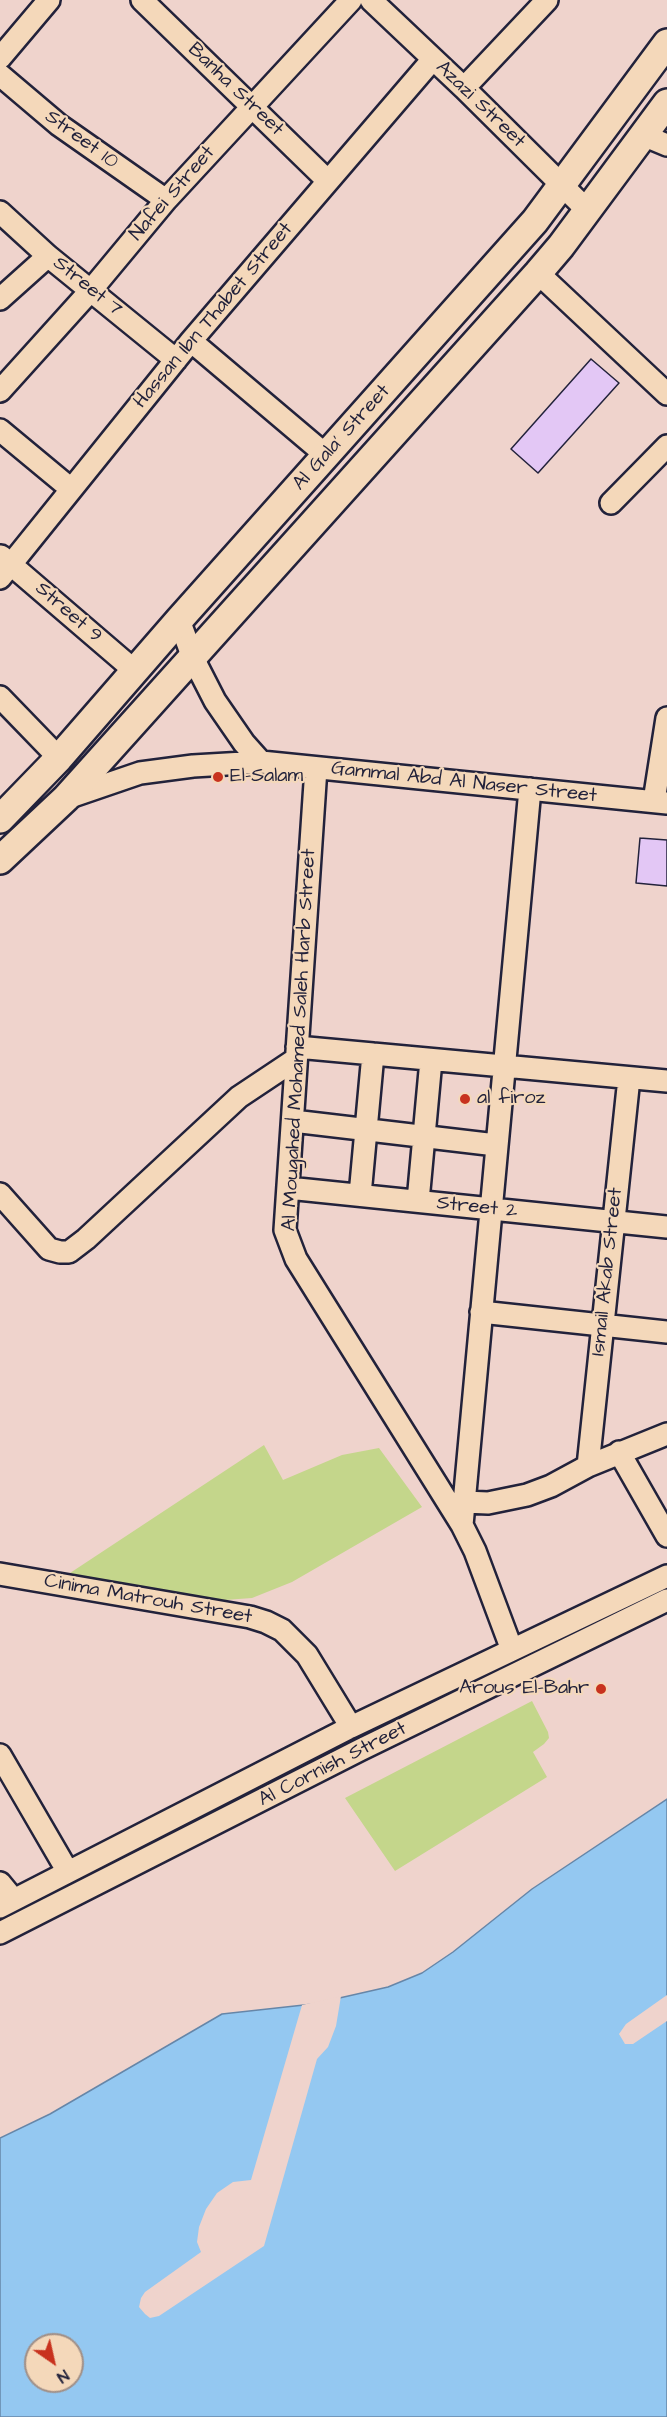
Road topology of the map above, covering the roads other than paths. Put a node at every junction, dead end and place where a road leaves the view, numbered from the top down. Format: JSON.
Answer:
{"nodes":[{"id":1,"x":49,"y":0,"type":"edge"},
{"id":2,"x":142,"y":0,"type":"edge"},
{"id":3,"x":351,"y":0,"type":"edge"},
{"id":4,"x":371,"y":0,"type":"edge"},
{"id":5,"x":547,"y":0,"type":"edge"},
{"id":6,"x":667,"y":43,"type":"edge"},
{"id":7,"x":0,"y":58,"type":"edge"},
{"id":8,"x":433,"y":59,"type":"junction"},
{"id":9,"x":0,"y":75,"type":"edge"},
{"id":10,"x":464,"y":88,"type":"junction"},
{"id":11,"x":667,"y":103,"type":"edge"},
{"id":12,"x":251,"y":106,"type":"junction"},
{"id":13,"x":655,"y":140,"type":"edge"},
{"id":14,"x":328,"y":181,"type":"junction"},
{"id":15,"x":562,"y":186,"type":"junction"},
{"id":16,"x":166,"y":200,"type":"junction"},
{"id":17,"x":588,"y":211,"type":"junction"},
{"id":18,"x":0,"y":212,"type":"edge"},
{"id":19,"x":48,"y":256,"type":"junction"},
{"id":20,"x":538,"y":273,"type":"junction"},
{"id":21,"x":92,"y":289,"type":"junction"},
{"id":22,"x":0,"y":299,"type":"edge"},
{"id":23,"x":191,"y":341,"type":"junction"},
{"id":24,"x":176,"y":360,"type":"junction"},
{"id":25,"x":0,"y":391,"type":"edge"},
{"id":26,"x":667,"y":394,"type":"edge"},
{"id":27,"x":0,"y":430,"type":"edge"},
{"id":28,"x":667,"y":446,"type":"edge"},
{"id":29,"x":327,"y":456,"type":"junction"},
{"id":30,"x":71,"y":489,"type":"junction"},
{"id":31,"x":611,"y":503,"type":"dead end"},
{"id":32,"x":4,"y":566,"type":"edge"},
{"id":33,"x":179,"y":620,"type":"junction"},
{"id":34,"x":193,"y":658,"type":"junction"},
{"id":35,"x":135,"y":671,"type":"junction"},
{"id":36,"x":0,"y":697,"type":"edge"},
{"id":37,"x":667,"y":718,"type":"edge"},
{"id":38,"x":59,"y":758,"type":"junction"},
{"id":39,"x":261,"y":762,"type":"junction"},
{"id":40,"x":316,"y":768,"type":"junction"},
{"id":41,"x":530,"y":789,"type":"junction"},
{"id":42,"x":66,"y":798,"type":"junction"},
{"id":43,"x":661,"y":802,"type":"edge"},
{"id":44,"x":0,"y":819,"type":"edge"},
{"id":45,"x":0,"y":860,"type":"edge"},
{"id":46,"x":297,"y":1053,"type":"junction"},
{"id":47,"x":373,"y":1054,"type":"junction"},
{"id":48,"x":431,"y":1060,"type":"junction"},
{"id":49,"x":503,"y":1066,"type":"junction"},
{"id":50,"x":629,"y":1078,"type":"junction"},
{"id":51,"x":667,"y":1081,"type":"edge"},
{"id":52,"x":292,"y":1121,"type":"junction"},
{"id":53,"x":366,"y":1130,"type":"junction"},
{"id":54,"x":424,"y":1136,"type":"junction"},
{"id":55,"x":496,"y":1145,"type":"junction"},
{"id":56,"x":288,"y":1188,"type":"junction"},
{"id":57,"x":0,"y":1194,"type":"edge"},
{"id":58,"x":360,"y":1195,"type":"junction"},
{"id":59,"x":418,"y":1201,"type":"junction"},
{"id":60,"x":490,"y":1209,"type":"junction"},
{"id":61,"x":614,"y":1222,"type":"junction"},
{"id":62,"x":667,"y":1227,"type":"edge"},
{"id":63,"x":481,"y":1312,"type":"junction"},
{"id":64,"x":603,"y":1325,"type":"junction"},
{"id":65,"x":667,"y":1332,"type":"edge"},
{"id":66,"x":667,"y":1431,"type":"edge"},
{"id":67,"x":619,"y":1452,"type":"junction"},
{"id":68,"x":588,"y":1466,"type":"junction"},
{"id":69,"x":464,"y":1502,"type":"junction"},
{"id":70,"x":462,"y":1525,"type":"junction"},
{"id":71,"x":667,"y":1536,"type":"edge"},
{"id":72,"x":0,"y":1574,"type":"edge"},
{"id":73,"x":667,"y":1576,"type":"edge"},
{"id":74,"x":667,"y":1600,"type":"edge"},
{"id":75,"x":512,"y":1650,"type":"junction"},
{"id":76,"x":351,"y":1727,"type":"junction"},
{"id":77,"x":0,"y":1755,"type":"edge"},
{"id":78,"x":68,"y":1872,"type":"junction"},
{"id":79,"x":0,"y":1883,"type":"edge"},
{"id":80,"x":7,"y":1903,"type":"edge"},
{"id":81,"x":0,"y":1933,"type":"edge"}],
"edges":[{"from":1,"to":7,"type":"street"},
{"from":2,"to":12,"type":"street","name":"Banha Street"},
{"from":3,"to":12,"type":"street","name":"Nafei Street"},
{"from":4,"to":8,"type":"street","name":"Azazi Street"},
{"from":5,"to":10,"type":"street"},
{"from":6,"to":15,"type":"main road","name":"Al Gala' Street"},
{"from":8,"to":10,"type":"street","name":"Azazi Street"},
{"from":8,"to":14,"type":"street","name":"Hassan Ibn Thabet Street"},
{"from":9,"to":16,"type":"street","name":"Street 10"},
{"from":10,"to":15,"type":"street","name":"Azazi Street"},
{"from":11,"to":13,"type":"main road","name":"Al Gala' Street"},
{"from":12,"to":14,"type":"street","name":"Banha Street"},
{"from":12,"to":16,"type":"street","name":"Nafei Street"},
{"from":13,"to":17,"type":"main road","name":"Al Gala' Street"},
{"from":14,"to":23,"type":"street","name":"Hassan Ibn Thabet Street"},
{"from":15,"to":17,"type":"street","name":"Azazi Street"},
{"from":15,"to":29,"type":"main road","name":"Al Gala' Street"},
{"from":16,"to":21,"type":"street","name":"Nafei Street"},
{"from":17,"to":20,"type":"main road","name":"Al Gala' Street"},
{"from":18,"to":19,"type":"street","name":"Street 7"},
{"from":19,"to":21,"type":"street","name":"Street 7"},
{"from":19,"to":22,"type":"street"},
{"from":20,"to":26,"type":"street"},
{"from":20,"to":34,"type":"main road","name":"Al Gala' Street"},
{"from":21,"to":24,"type":"street","name":"Street 7"},
{"from":21,"to":25,"type":"street","name":"Nafei Street"},
{"from":23,"to":24,"type":"street","name":"Hassan Ibn Thabet Street"},
{"from":23,"to":29,"type":"street"},
{"from":24,"to":30,"type":"street","name":"Hassan Ibn Thabet Street"},
{"from":27,"to":30,"type":"street"},
{"from":28,"to":31,"type":"street"},
{"from":29,"to":33,"type":"main road","name":"Al Gala' Street"},
{"from":30,"to":32,"type":"street","name":"Hassan Ibn Thabet Street"},
{"from":32,"to":35,"type":"street","name":"Street 9"},
{"from":33,"to":34,"type":"street"},
{"from":33,"to":35,"type":"main road","name":"Al Gala' Street"},
{"from":34,"to":39,"type":"street"},
{"from":34,"to":42,"type":"main road","name":"Al Gala' Street"},
{"from":35,"to":38,"type":"main road","name":"Al Gala' Street"},
{"from":36,"to":38,"type":"street"},
{"from":37,"to":43,"type":"street"},
{"from":38,"to":44,"type":"main road","name":"Al Gala' Street"},
{"from":39,"to":40,"type":"street","name":"Gammal Abd Al Naser Street"},
{"from":39,"to":42,"type":"street","name":"Gammal Abd Al Naser Street"},
{"from":40,"to":41,"type":"street","name":"Gammal Abd Al Naser Street"},
{"from":40,"to":46,"type":"street","name":"Al Mougahed Mohamed Saleh Harb Street"},
{"from":41,"to":43,"type":"street","name":"Gammal Abd Al Naser Street"},
{"from":41,"to":49,"type":"street"},
{"from":42,"to":45,"type":"main road","name":"Al Gala' Street"},
{"from":46,"to":47,"type":"street"},
{"from":46,"to":52,"type":"street","name":"Al Mougahed Mohamed Saleh Harb Street"},
{"from":46,"to":57,"type":"street"},
{"from":47,"to":48,"type":"street"},
{"from":47,"to":53,"type":"street"},
{"from":48,"to":49,"type":"street"},
{"from":48,"to":54,"type":"street"},
{"from":49,"to":50,"type":"street"},
{"from":49,"to":55,"type":"street"},
{"from":50,"to":51,"type":"street"},
{"from":50,"to":61,"type":"street","name":"Ismail Akab Street"},
{"from":52,"to":53,"type":"street"},
{"from":52,"to":56,"type":"street","name":"Al Mougahed Mohamed Saleh Harb Street"},
{"from":53,"to":54,"type":"street"},
{"from":53,"to":58,"type":"street"},
{"from":54,"to":55,"type":"street"},
{"from":54,"to":59,"type":"street"},
{"from":55,"to":60,"type":"street"},
{"from":56,"to":58,"type":"street","name":"Street 2"},
{"from":56,"to":70,"type":"street","name":"Al Mougahed Mohamed Saleh Harb Street"},
{"from":58,"to":59,"type":"street","name":"Street 2"},
{"from":59,"to":60,"type":"street","name":"Street 2"},
{"from":60,"to":61,"type":"street","name":"Street 2"},
{"from":60,"to":63,"type":"street"},
{"from":61,"to":62,"type":"street","name":"Street 2"},
{"from":61,"to":64,"type":"street","name":"Ismail Akab Street"},
{"from":63,"to":64,"type":"street"},
{"from":63,"to":69,"type":"street"},
{"from":64,"to":65,"type":"street"},
{"from":64,"to":68,"type":"street","name":"Ismail Akab Street"},
{"from":66,"to":67,"type":"street"},
{"from":67,"to":68,"type":"street"},
{"from":67,"to":71,"type":"street"},
{"from":68,"to":69,"type":"street"},
{"from":69,"to":70,"type":"street"},
{"from":70,"to":75,"type":"street","name":"Al Mougahed Mohamed Saleh Harb Street"},
{"from":72,"to":76,"type":"street","name":"Cinima Matrouh Street"},
{"from":73,"to":75,"type":"street","name":"Al Cornish Street"},
{"from":74,"to":81,"type":"street","name":"Al Cornish Street"},
{"from":75,"to":76,"type":"street","name":"Al Cornish Street"},
{"from":76,"to":78,"type":"street","name":"Al Cornish Street"},
{"from":77,"to":78,"type":"street"},
{"from":78,"to":80,"type":"street","name":"Al Cornish Street"},
{"from":79,"to":80,"type":"street"}]}
